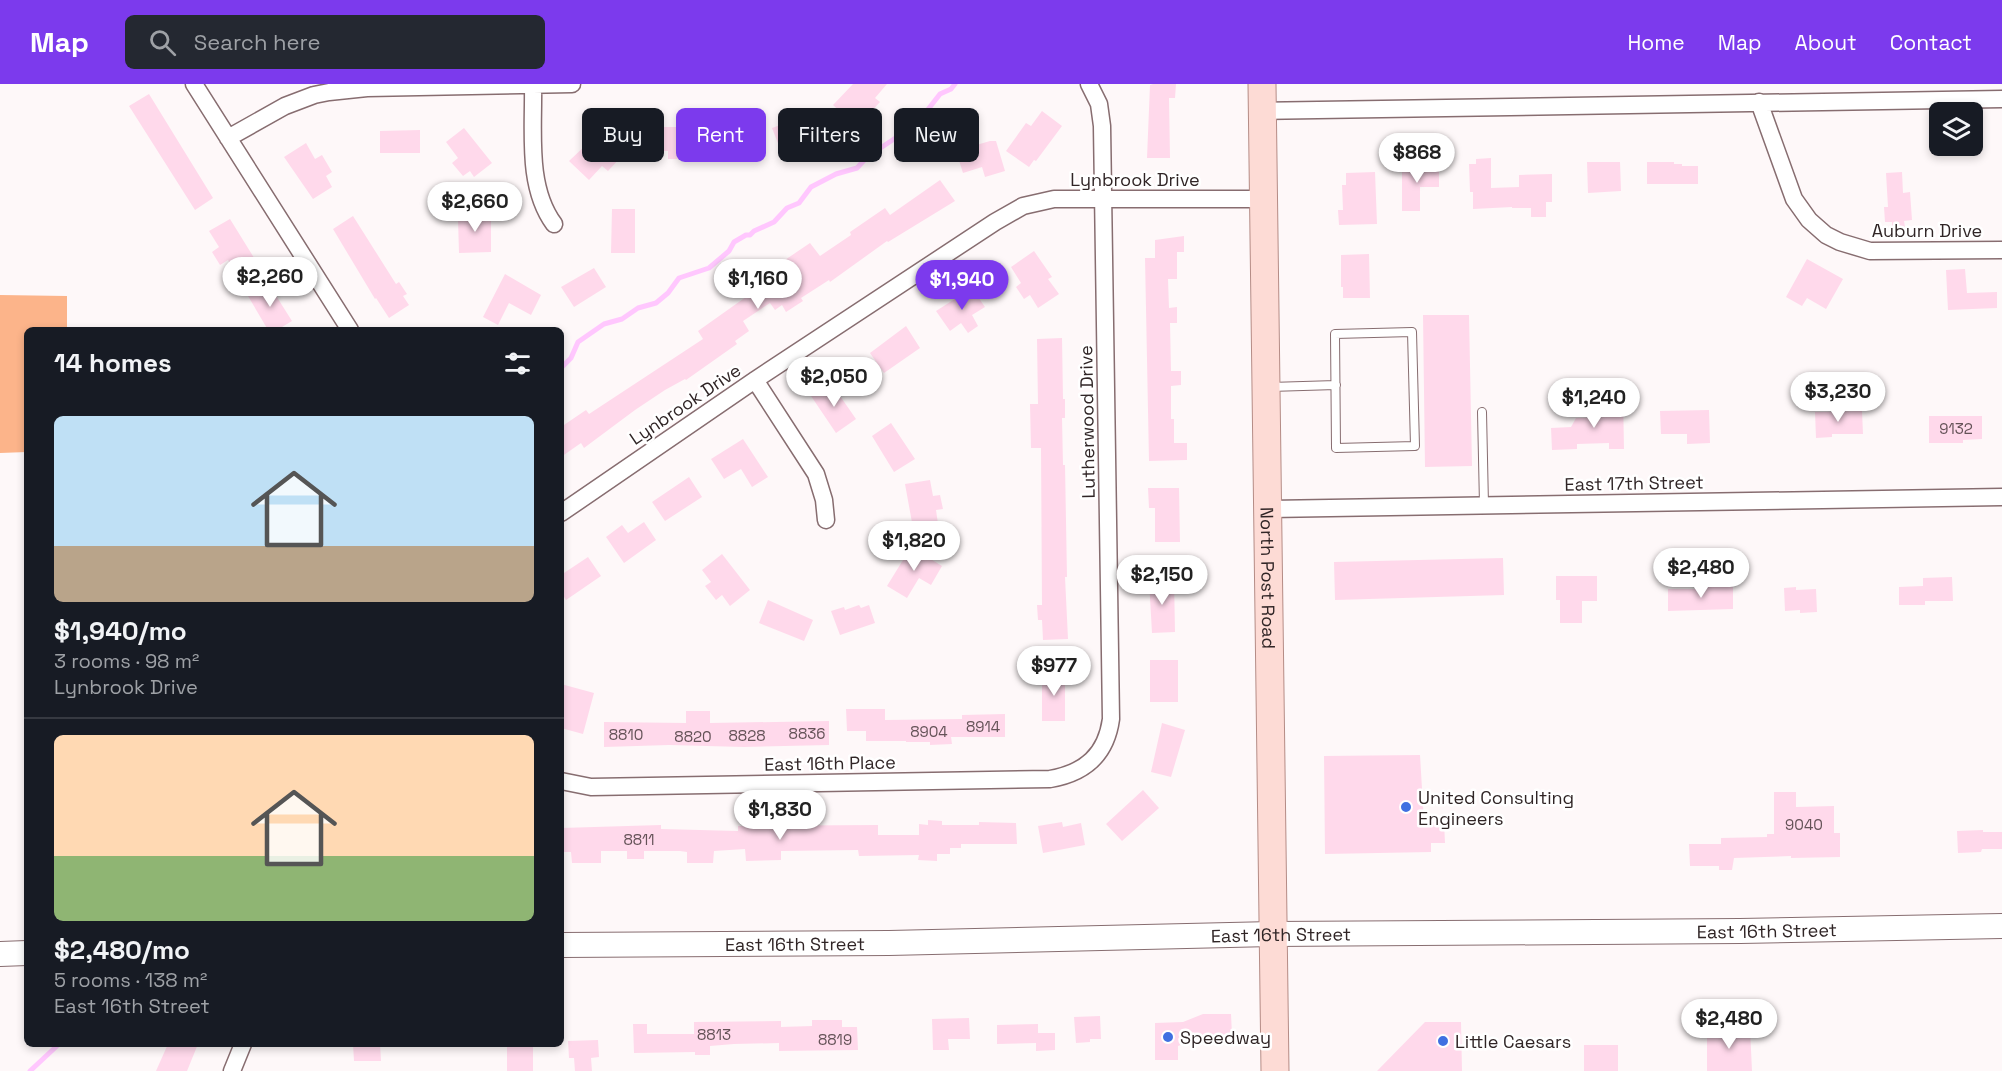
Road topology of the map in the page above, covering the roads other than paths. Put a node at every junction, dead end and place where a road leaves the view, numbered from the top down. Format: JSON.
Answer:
{"nodes":[{"id":1,"x":194,"y":84,"type":"edge"},
{"id":2,"x":533,"y":84,"type":"edge"},
{"id":3,"x":572,"y":84,"type":"edge"},
{"id":4,"x":1089,"y":84,"type":"edge"},
{"id":5,"x":1262,"y":84,"type":"edge"},
{"id":6,"x":2002,"y":99,"type":"edge"},
{"id":7,"x":1759,"y":102,"type":"junction"},
{"id":8,"x":1262,"y":111,"type":"junction"},
{"id":9,"x":228,"y":138,"type":"junction"},
{"id":10,"x":1103,"y":199,"type":"junction"},
{"id":11,"x":1263,"y":199,"type":"junction"},
{"id":12,"x":554,"y":224,"type":"dead end"},
{"id":13,"x":2002,"y":250,"type":"edge"},
{"id":14,"x":348,"y":327,"type":"edge"},
{"id":15,"x":755,"y":380,"type":"junction"},
{"id":16,"x":1336,"y":384,"type":"junction"},
{"id":17,"x":1265,"y":387,"type":"junction"},
{"id":18,"x":1482,"y":412,"type":"dead end"},
{"id":19,"x":2002,"y":497,"type":"edge"},
{"id":20,"x":1484,"y":505,"type":"junction"},
{"id":21,"x":1267,"y":509,"type":"junction"},
{"id":22,"x":564,"y":511,"type":"edge"},
{"id":23,"x":826,"y":520,"type":"dead end"},
{"id":24,"x":1095,"y":758,"type":"joint"},
{"id":25,"x":564,"y":782,"type":"edge"},
{"id":26,"x":2002,"y":926,"type":"edge"},
{"id":27,"x":1273,"y":934,"type":"junction"},
{"id":28,"x":564,"y":945,"type":"edge"},
{"id":29,"x":24,"y":953,"type":"edge"},
{"id":30,"x":0,"y":954,"type":"edge"},
{"id":31,"x":242,"y":1047,"type":"edge"},
{"id":32,"x":232,"y":1071,"type":"edge"},
{"id":33,"x":1275,"y":1071,"type":"edge"}],
"edges":[{"from":1,"to":9,"type":"street"},
{"from":2,"to":3,"type":"street"},
{"from":2,"to":9,"type":"street"},
{"from":2,"to":12,"type":"street"},
{"from":4,"to":10,"type":"street","name":"Lutherwood Drive"},
{"from":5,"to":8,"type":"main road","name":"North Post Road"},
{"from":6,"to":7,"type":"street"},
{"from":7,"to":8,"type":"street"},
{"from":7,"to":13,"type":"street","name":"Auburn Drive"},
{"from":8,"to":11,"type":"main road","name":"North Post Road"},
{"from":9,"to":14,"type":"street"},
{"from":10,"to":11,"type":"street","name":"Lynbrook Drive"},
{"from":10,"to":15,"type":"street","name":"Lynbrook Drive"},
{"from":10,"to":24,"type":"street","name":"Lutherwood Drive"},
{"from":11,"to":17,"type":"main road","name":"North Post Road"},
{"from":15,"to":22,"type":"street","name":"Lynbrook Drive"},
{"from":15,"to":23,"type":"street"},
{"from":16,"to":16,"type":"lane"},
{"from":16,"to":17,"type":"lane"},
{"from":17,"to":21,"type":"main road","name":"North Post Road"},
{"from":18,"to":20,"type":"lane"},
{"from":19,"to":20,"type":"street","name":"East 17th Street"},
{"from":20,"to":21,"type":"street","name":"East 17th Street"},
{"from":21,"to":27,"type":"main road","name":"North Post Road"},
{"from":24,"to":25,"type":"street","name":"East 16th Place"},
{"from":26,"to":27,"type":"street","name":"East 16th Street"},
{"from":27,"to":28,"type":"street","name":"East 16th Street"},
{"from":27,"to":33,"type":"main road","name":"North Post Road"},
{"from":29,"to":30,"type":"street"},
{"from":31,"to":32,"type":"street"}]}
